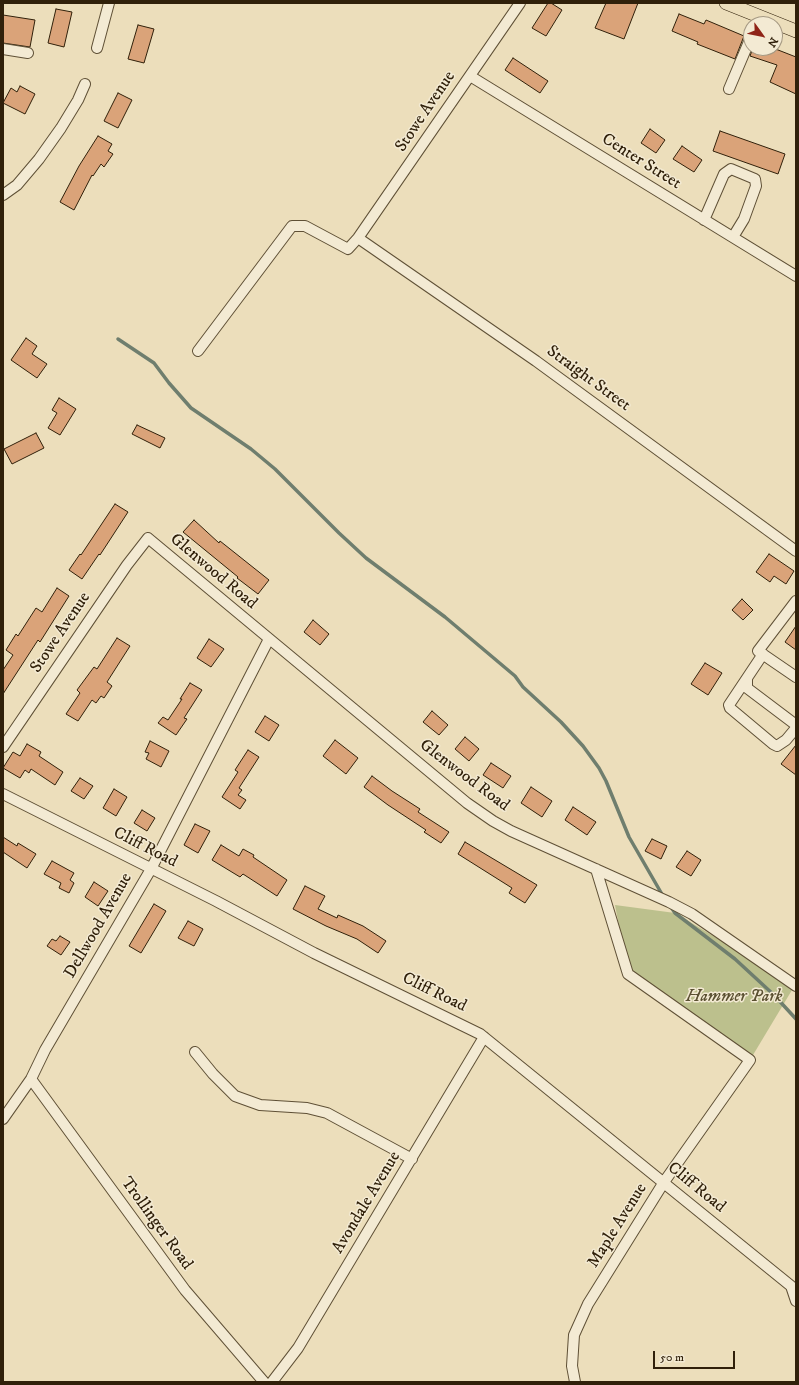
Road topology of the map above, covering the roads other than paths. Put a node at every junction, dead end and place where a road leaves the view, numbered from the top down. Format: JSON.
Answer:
{"nodes":[{"id":1,"x":109,"y":3,"type":"edge"},
{"id":2,"x":520,"y":3,"type":"edge"},
{"id":3,"x":726,"y":3,"type":"edge"},
{"id":4,"x":750,"y":16,"type":"edge"},
{"id":5,"x":783,"y":27,"type":"edge"},
{"id":6,"x":796,"y":31,"type":"edge"},
{"id":7,"x":97,"y":48,"type":"dead end"},
{"id":8,"x":3,"y":49,"type":"edge"},
{"id":9,"x":28,"y":53,"type":"dead end"},
{"id":10,"x":743,"y":56,"type":"edge"},
{"id":11,"x":470,"y":76,"type":"junction"},
{"id":12,"x":85,"y":84,"type":"dead end"},
{"id":13,"x":729,"y":89,"type":"dead end"},
{"id":14,"x":3,"y":195,"type":"edge"},
{"id":15,"x":704,"y":220,"type":"junction"},
{"id":16,"x":358,"y":238,"type":"junction"},
{"id":17,"x":733,"y":238,"type":"junction"},
{"id":18,"x":796,"y":276,"type":"edge"},
{"id":19,"x":198,"y":351,"type":"dead end"},
{"id":20,"x":148,"y":538,"type":"joint"},
{"id":21,"x":796,"y":551,"type":"edge"},
{"id":22,"x":796,"y":600,"type":"edge"},
{"id":23,"x":269,"y":639,"type":"junction"},
{"id":24,"x":761,"y":653,"type":"junction"},
{"id":25,"x":796,"y":677,"type":"edge"},
{"id":26,"x":746,"y":678,"type":"junction"},
{"id":27,"x":796,"y":725,"type":"edge"},
{"id":28,"x":796,"y":728,"type":"edge"},
{"id":29,"x":3,"y":748,"type":"edge"},
{"id":30,"x":3,"y":794,"type":"edge"},
{"id":31,"x":151,"y":869,"type":"junction"},
{"id":32,"x":596,"y":869,"type":"junction"},
{"id":33,"x":796,"y":986,"type":"edge"},
{"id":34,"x":484,"y":1037,"type":"junction"},
{"id":35,"x":196,"y":1052,"type":"dead end"},
{"id":36,"x":31,"y":1079,"type":"junction"},
{"id":37,"x":3,"y":1119,"type":"edge"},
{"id":38,"x":412,"y":1159,"type":"junction"},
{"id":39,"x":664,"y":1182,"type":"junction"},
{"id":40,"x":793,"y":1283,"type":"edge"},
{"id":41,"x":796,"y":1301,"type":"edge"},
{"id":42,"x":264,"y":1382,"type":"edge"},
{"id":43,"x":272,"y":1382,"type":"edge"},
{"id":44,"x":575,"y":1382,"type":"edge"}],
"edges":[{"from":1,"to":7,"type":"street"},
{"from":2,"to":11,"type":"street","name":"Stowe Avenue"},
{"from":3,"to":4,"type":"main road"},
{"from":5,"to":6,"type":"main road"},
{"from":8,"to":9,"type":"street"},
{"from":10,"to":13,"type":"street"},
{"from":11,"to":15,"type":"street","name":"Center Street"},
{"from":11,"to":16,"type":"street","name":"Stowe Avenue"},
{"from":12,"to":14,"type":"street"},
{"from":15,"to":17,"type":"street","name":"Center Street"},
{"from":15,"to":17,"type":"street"},
{"from":16,"to":19,"type":"street"},
{"from":16,"to":21,"type":"street","name":"Straight Street"},
{"from":17,"to":18,"type":"street","name":"Center Street"},
{"from":20,"to":23,"type":"street","name":"Glenwood Road"},
{"from":20,"to":29,"type":"street","name":"Stowe Avenue"},
{"from":22,"to":24,"type":"street"},
{"from":23,"to":31,"type":"street","name":"Dellwood Avenue"},
{"from":23,"to":32,"type":"street","name":"Glenwood Road"},
{"from":24,"to":25,"type":"street"},
{"from":24,"to":26,"type":"street"},
{"from":26,"to":27,"type":"street"},
{"from":26,"to":28,"type":"street"},
{"from":30,"to":31,"type":"street","name":"Cliff Road"},
{"from":31,"to":34,"type":"street","name":"Cliff Road"},
{"from":31,"to":36,"type":"street","name":"Dellwood Avenue"},
{"from":32,"to":33,"type":"street","name":"Glenwood Road"},
{"from":32,"to":39,"type":"street","name":"Maple Avenue"},
{"from":34,"to":38,"type":"street","name":"Avondale Avenue"},
{"from":34,"to":39,"type":"street","name":"Cliff Road"},
{"from":35,"to":38,"type":"street"},
{"from":36,"to":37,"type":"street","name":"Dellwood Avenue"},
{"from":36,"to":42,"type":"street","name":"Trollinger Road"},
{"from":38,"to":43,"type":"street","name":"Avondale Avenue"},
{"from":39,"to":40,"type":"street","name":"Cliff Road"},
{"from":39,"to":44,"type":"street","name":"Maple Avenue"},
{"from":40,"to":41,"type":"street","name":"Cliff Road"}]}
